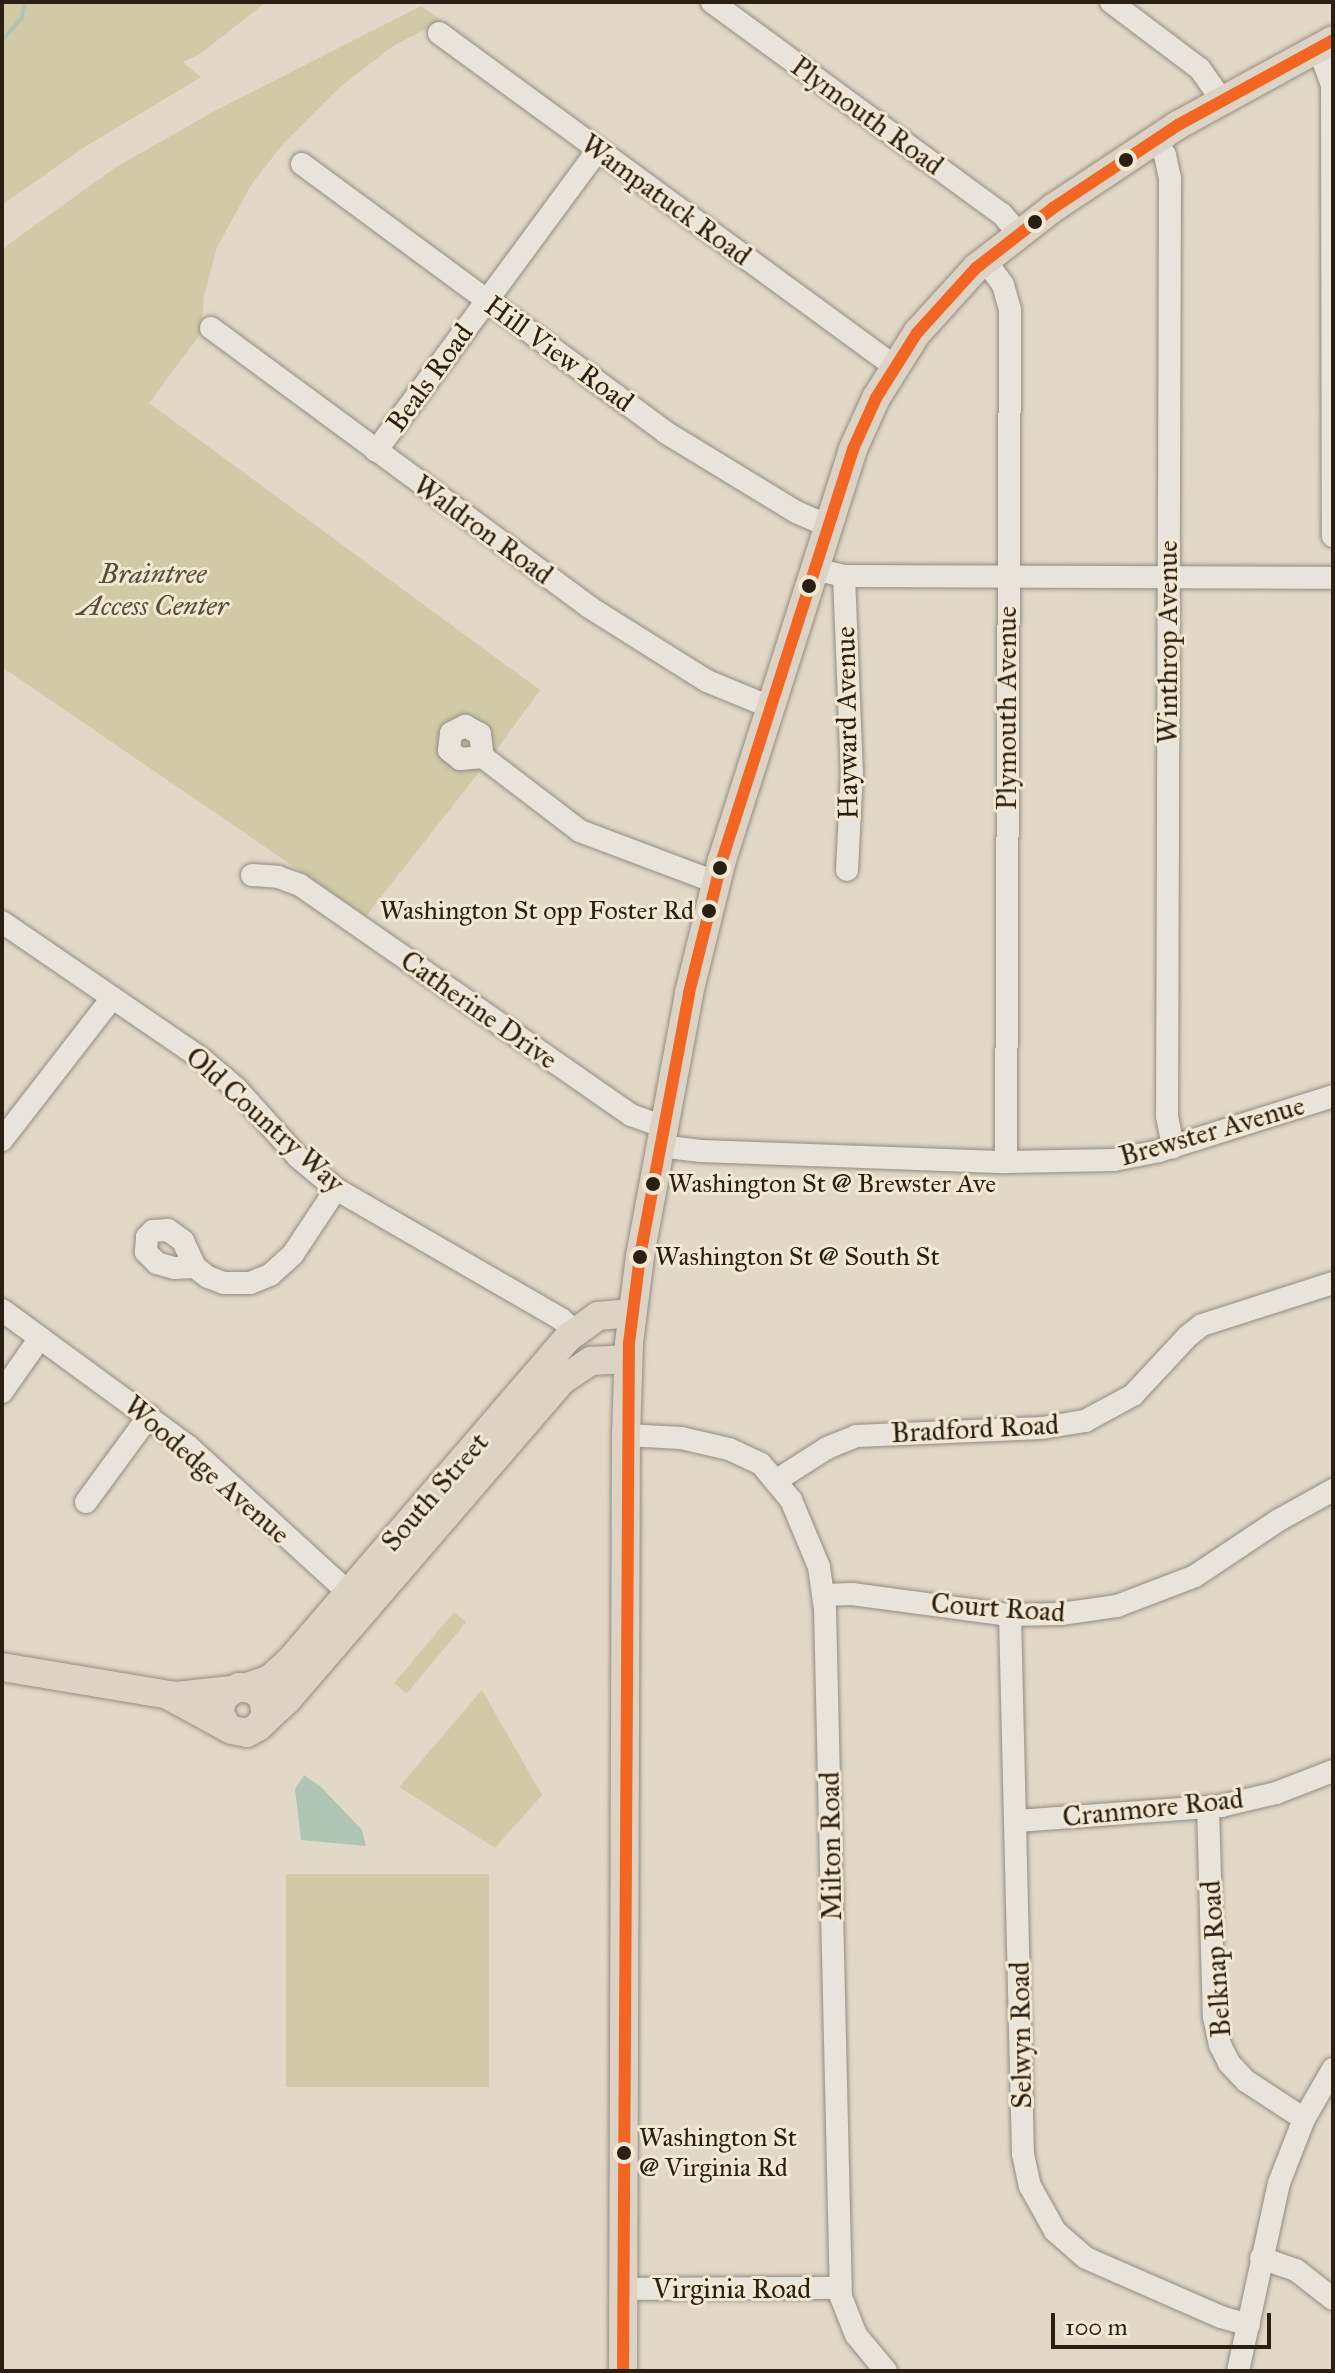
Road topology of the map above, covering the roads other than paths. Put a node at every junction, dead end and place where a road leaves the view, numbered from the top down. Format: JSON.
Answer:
{"nodes":[{"id":1,"x":712,"y":2,"type":"edge"},
{"id":2,"x":1111,"y":2,"type":"edge"},
{"id":3,"x":439,"y":33,"type":"dead end"},
{"id":4,"x":1326,"y":44,"type":"edge"},
{"id":5,"x":1222,"y":100,"type":"junction"},
{"id":6,"x":1156,"y":139,"type":"junction"},
{"id":7,"x":598,"y":150,"type":"junction"},
{"id":8,"x":302,"y":164,"type":"dead end"},
{"id":9,"x":1018,"y":233,"type":"junction"},
{"id":10,"x":1332,"y":247,"type":"edge"},
{"id":11,"x":985,"y":260,"type":"junction"},
{"id":12,"x":486,"y":301,"type":"junction"},
{"id":13,"x":211,"y":328,"type":"dead end"},
{"id":14,"x":894,"y":366,"type":"junction"},
{"id":15,"x":376,"y":451,"type":"junction"},
{"id":16,"x":827,"y":525,"type":"junction"},
{"id":17,"x":1333,"y":536,"type":"edge"},
{"id":18,"x":814,"y":569,"type":"junction"},
{"id":19,"x":844,"y":576,"type":"junction"},
{"id":20,"x":1008,"y":577,"type":"junction"},
{"id":21,"x":1168,"y":577,"type":"junction"},
{"id":22,"x":1333,"y":578,"type":"edge"},
{"id":23,"x":770,"y":707,"type":"junction"},
{"id":24,"x":483,"y":757,"type":"dead end"},
{"id":25,"x":847,"y":870,"type":"dead end"},
{"id":26,"x":252,"y":875,"type":"dead end"},
{"id":27,"x":715,"y":882,"type":"junction"},
{"id":28,"x":2,"y":922,"type":"edge"},
{"id":29,"x":112,"y":998,"type":"junction"},
{"id":30,"x":1333,"y":1096,"type":"edge"},
{"id":31,"x":662,"y":1136,"type":"junction"},
{"id":32,"x":2,"y":1140,"type":"edge"},
{"id":33,"x":1173,"y":1147,"type":"junction"},
{"id":34,"x":1006,"y":1162,"type":"junction"},
{"id":35,"x":336,"y":1189,"type":"junction"},
{"id":36,"x":195,"y":1267,"type":"dead end"},
{"id":37,"x":1333,"y":1283,"type":"edge"},
{"id":38,"x":2,"y":1310,"type":"edge"},
{"id":39,"x":632,"y":1313,"type":"junction"},
{"id":40,"x":575,"y":1331,"type":"junction"},
{"id":41,"x":40,"y":1338,"type":"junction"},
{"id":42,"x":628,"y":1359,"type":"junction"},
{"id":43,"x":2,"y":1392,"type":"edge"},
{"id":44,"x":149,"y":1416,"type":"junction"},
{"id":45,"x":626,"y":1435,"type":"junction"},
{"id":46,"x":777,"y":1480,"type":"junction"},
{"id":47,"x":1333,"y":1490,"type":"edge"},
{"id":48,"x":86,"y":1502,"type":"dead end"},
{"id":49,"x":824,"y":1595,"type":"junction"},
{"id":50,"x":358,"y":1601,"type":"junction"},
{"id":51,"x":1010,"y":1615,"type":"junction"},
{"id":52,"x":2,"y":1667,"type":"edge"},
{"id":53,"x":239,"y":1688,"type":"junction"},
{"id":54,"x":163,"y":1695,"type":"junction"},
{"id":55,"x":260,"y":1725,"type":"junction"},
{"id":56,"x":228,"y":1728,"type":"junction"},
{"id":57,"x":1333,"y":1771,"type":"edge"},
{"id":58,"x":1208,"y":1807,"type":"junction"},
{"id":59,"x":1017,"y":1821,"type":"junction"},
{"id":60,"x":1333,"y":2069,"type":"edge"},
{"id":61,"x":1304,"y":2119,"type":"junction"},
{"id":62,"x":1261,"y":2258,"type":"junction"},
{"id":63,"x":840,"y":2288,"type":"junction"},
{"id":64,"x":623,"y":2289,"type":"junction"},
{"id":65,"x":1333,"y":2299,"type":"edge"},
{"id":66,"x":1249,"y":2325,"type":"junction"},
{"id":67,"x":623,"y":2371,"type":"edge"},
{"id":68,"x":886,"y":2371,"type":"edge"},
{"id":69,"x":1238,"y":2371,"type":"edge"}],
"edges":[{"from":1,"to":9,"type":"street","name":"Plymouth Road"},
{"from":2,"to":5,"type":"street"},
{"from":3,"to":7,"type":"street","name":"Wampatuck Road"},
{"from":4,"to":5,"type":"main road"},
{"from":4,"to":10,"type":"street"},
{"from":5,"to":6,"type":"main road"},
{"from":6,"to":9,"type":"main road"},
{"from":6,"to":21,"type":"street","name":"Winthrop Avenue"},
{"from":7,"to":12,"type":"street","name":"Beals Road"},
{"from":7,"to":14,"type":"street","name":"Wampatuck Road"},
{"from":8,"to":12,"type":"street","name":"Hill View Road"},
{"from":9,"to":11,"type":"main road"},
{"from":10,"to":17,"type":"street"},
{"from":11,"to":14,"type":"main road"},
{"from":11,"to":20,"type":"street","name":"Plymouth Avenue"},
{"from":12,"to":15,"type":"street","name":"Beals Road"},
{"from":12,"to":16,"type":"street","name":"Hill View Road"},
{"from":13,"to":15,"type":"street","name":"Waldron Road"},
{"from":14,"to":16,"type":"main road"},
{"from":15,"to":23,"type":"street","name":"Waldron Road"},
{"from":16,"to":18,"type":"main road"},
{"from":18,"to":19,"type":"street"},
{"from":18,"to":23,"type":"main road"},
{"from":19,"to":20,"type":"street"},
{"from":19,"to":25,"type":"street","name":"Hayward Avenue"},
{"from":20,"to":21,"type":"street"},
{"from":20,"to":34,"type":"street","name":"Plymouth Avenue"},
{"from":21,"to":22,"type":"street"},
{"from":21,"to":33,"type":"street","name":"Winthrop Avenue"},
{"from":23,"to":27,"type":"main road"},
{"from":24,"to":27,"type":"street"},
{"from":26,"to":31,"type":"street","name":"Catherine Drive"},
{"from":27,"to":31,"type":"main road"},
{"from":28,"to":29,"type":"street","name":"Old Country Way"},
{"from":29,"to":32,"type":"street"},
{"from":29,"to":35,"type":"street","name":"Old Country Way"},
{"from":30,"to":33,"type":"street","name":"Brewster Avenue"},
{"from":31,"to":34,"type":"street","name":"Brewster Avenue"},
{"from":31,"to":39,"type":"main road"},
{"from":33,"to":34,"type":"street","name":"Brewster Avenue"},
{"from":35,"to":36,"type":"street"},
{"from":35,"to":40,"type":"street","name":"Old Country Way"},
{"from":37,"to":46,"type":"street","name":"Bradford Road"},
{"from":38,"to":41,"type":"street","name":"Woodedge Avenue"},
{"from":39,"to":40,"type":"main road","name":"South Street"},
{"from":39,"to":42,"type":"main road"},
{"from":40,"to":50,"type":"main road","name":"South Street"},
{"from":41,"to":43,"type":"street"},
{"from":41,"to":44,"type":"street","name":"Woodedge Avenue"},
{"from":42,"to":45,"type":"main road"},
{"from":42,"to":50,"type":"main road","name":"South Street"},
{"from":44,"to":48,"type":"street"},
{"from":44,"to":50,"type":"street","name":"Woodedge Avenue"},
{"from":45,"to":46,"type":"street","name":"Milton Road"},
{"from":45,"to":64,"type":"main road"},
{"from":46,"to":49,"type":"street","name":"Milton Road"},
{"from":47,"to":51,"type":"street","name":"Court Road"},
{"from":49,"to":51,"type":"street","name":"Court Road"},
{"from":49,"to":63,"type":"street","name":"Milton Road"},
{"from":50,"to":53,"type":"main road","name":"South Street"},
{"from":50,"to":55,"type":"main road","name":"South Street"},
{"from":51,"to":59,"type":"street","name":"Selwyn Road"},
{"from":52,"to":54,"type":"main road","name":"South Street"},
{"from":53,"to":54,"type":"main road","name":"South Street"},
{"from":53,"to":55,"type":"main road"},
{"from":53,"to":56,"type":"main road"},
{"from":54,"to":56,"type":"main road","name":"South Street"},
{"from":55,"to":56,"type":"main road"},
{"from":57,"to":58,"type":"street","name":"Cranmore Road"},
{"from":58,"to":59,"type":"street","name":"Cranmore Road"},
{"from":58,"to":61,"type":"street","name":"Belknap Road"},
{"from":59,"to":66,"type":"street","name":"Selwyn Road"},
{"from":60,"to":61,"type":"street"},
{"from":61,"to":62,"type":"street"},
{"from":62,"to":65,"type":"street"},
{"from":62,"to":66,"type":"street"},
{"from":63,"to":64,"type":"street","name":"Virginia Road"},
{"from":63,"to":68,"type":"street","name":"Milton Road"},
{"from":64,"to":67,"type":"main road"},
{"from":66,"to":69,"type":"street"}]}
